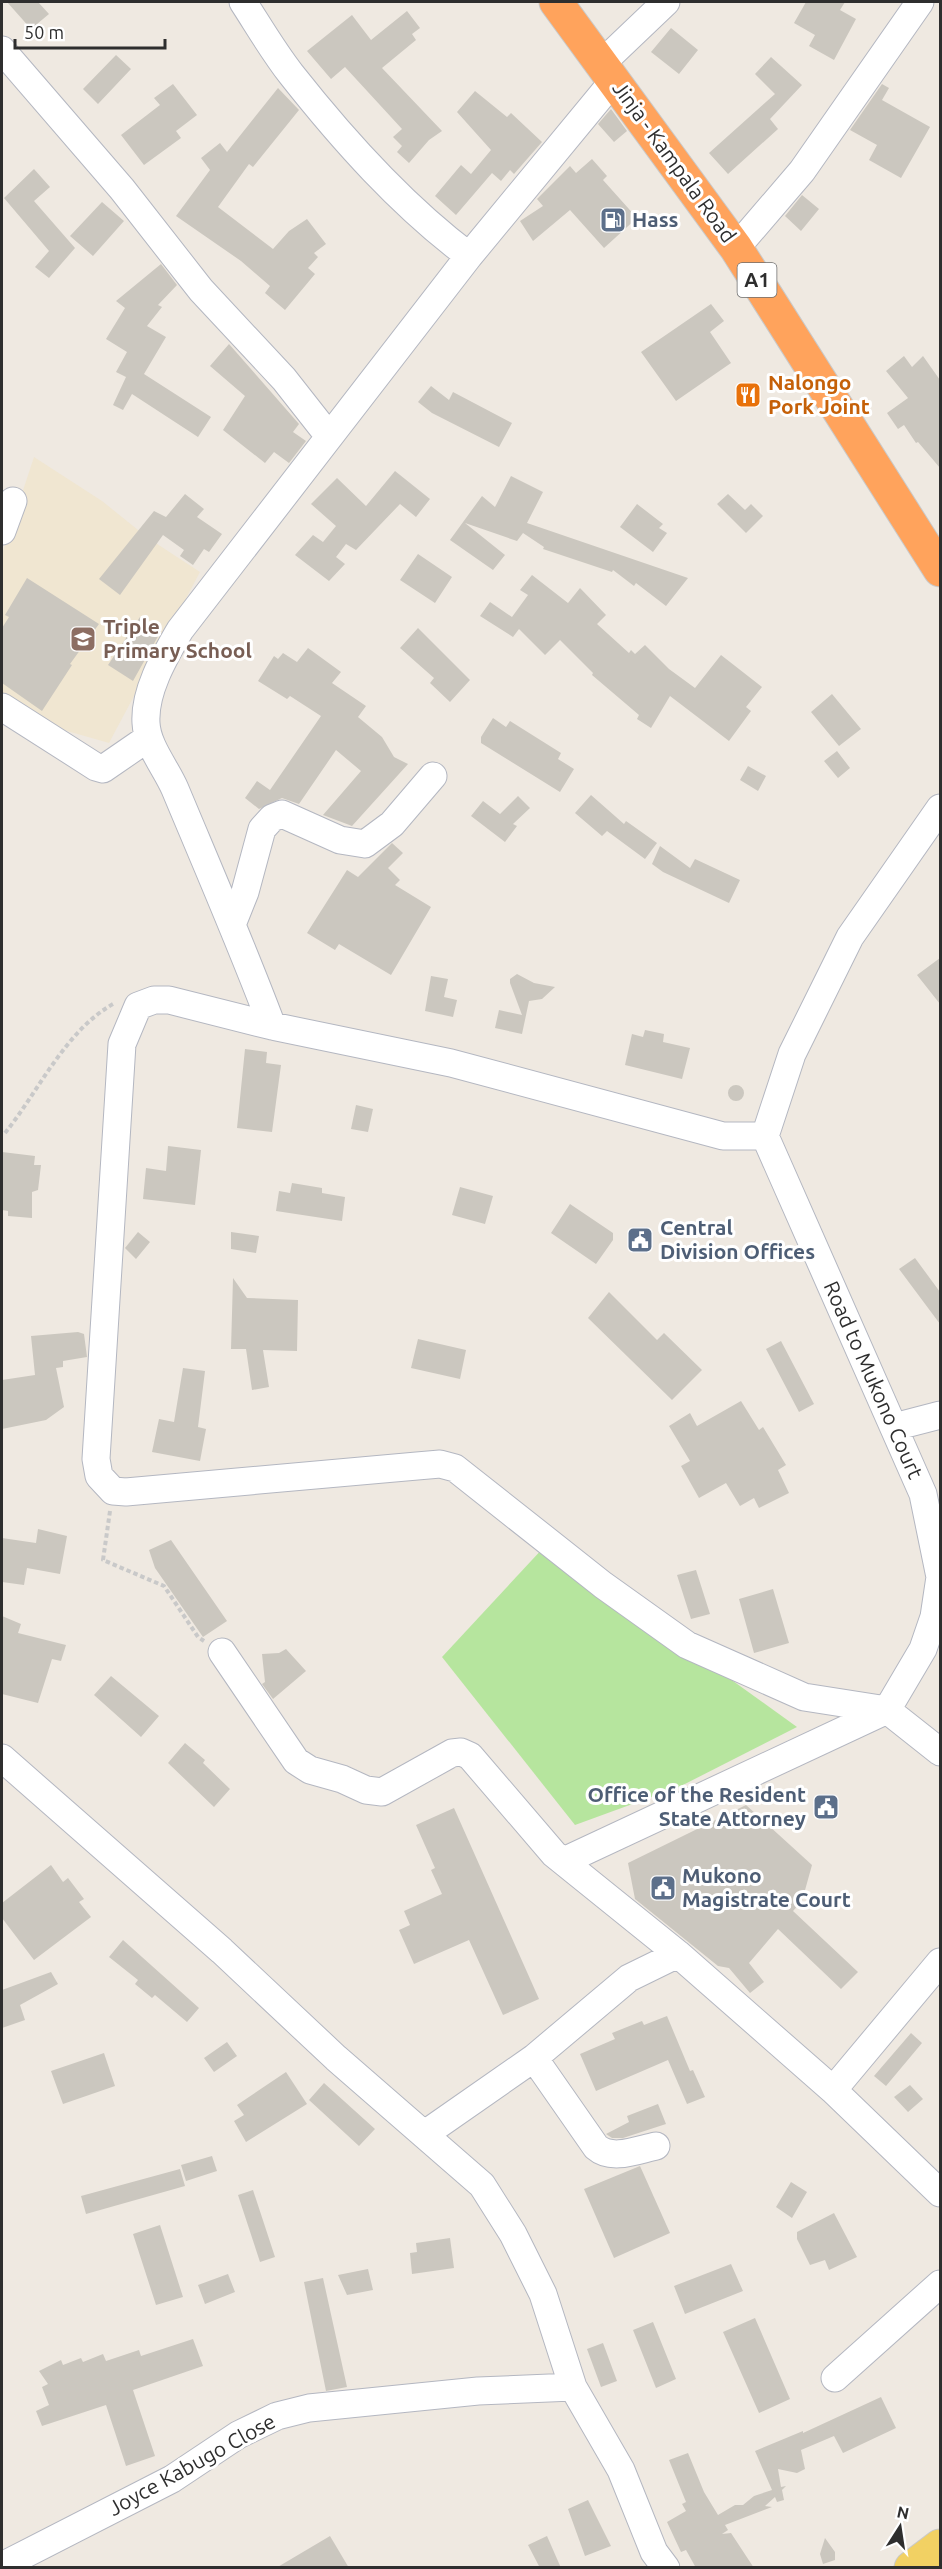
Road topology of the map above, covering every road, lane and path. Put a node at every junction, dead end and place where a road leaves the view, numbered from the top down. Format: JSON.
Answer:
{"nodes":[{"id":1,"x":243,"y":2,"type":"edge"},
{"id":2,"x":556,"y":2,"type":"edge"},
{"id":3,"x":666,"y":2,"type":"edge"},
{"id":4,"x":920,"y":2,"type":"edge"},
{"id":5,"x":2,"y":50,"type":"edge"},
{"id":6,"x":609,"y":71,"type":"junction"},
{"id":7,"x":736,"y":248,"type":"junction"},
{"id":8,"x":469,"y":256,"type":"junction"},
{"id":9,"x":328,"y":435,"type":"junction"},
{"id":10,"x":13,"y":501,"type":"dead end"},
{"id":11,"x":2,"y":531,"type":"edge"},
{"id":12,"x":940,"y":570,"type":"edge"},
{"id":13,"x":2,"y":707,"type":"edge"},
{"id":14,"x":148,"y":738,"type":"junction"},
{"id":15,"x":433,"y":776,"type":"dead end"},
{"id":16,"x":940,"y":808,"type":"edge"},
{"id":17,"x":233,"y":922,"type":"junction"},
{"id":18,"x":138,"y":1006,"type":"junction"},
{"id":19,"x":272,"y":1026,"type":"junction"},
{"id":20,"x":5,"y":1132,"type":"dead end"},
{"id":21,"x":765,"y":1136,"type":"junction"},
{"id":22,"x":940,"y":1415,"type":"edge"},
{"id":23,"x":894,"y":1427,"type":"junction"},
{"id":24,"x":113,"y":1491,"type":"junction"},
{"id":25,"x":222,"y":1652,"type":"joint"},
{"id":26,"x":887,"y":1710,"type":"junction"},
{"id":27,"x":940,"y":1752,"type":"edge"},
{"id":28,"x":2,"y":1758,"type":"edge"},
{"id":29,"x":564,"y":1861,"type":"junction"},
{"id":30,"x":678,"y":1954,"type":"junction"},
{"id":31,"x":940,"y":1962,"type":"edge"},
{"id":32,"x":534,"y":2058,"type":"junction"},
{"id":33,"x":833,"y":2090,"type":"junction"},
{"id":34,"x":425,"y":2134,"type":"junction"},
{"id":35,"x":656,"y":2146,"type":"dead end"},
{"id":36,"x":940,"y":2193,"type":"edge"},
{"id":37,"x":940,"y":2284,"type":"edge"},
{"id":38,"x":835,"y":2379,"type":"dead end"},
{"id":39,"x":573,"y":2387,"type":"junction"},
{"id":40,"x":940,"y":2546,"type":"edge"},
{"id":41,"x":2,"y":2566,"type":"edge"},
{"id":42,"x":666,"y":2568,"type":"edge"},
{"id":43,"x":911,"y":2568,"type":"edge"}],
"edges":[{"from":1,"to":8,"type":"street"},
{"from":2,"to":6,"type":"highway","name":"Jinja - Kampala Road","number":"A1"},
{"from":3,"to":6,"type":"street"},
{"from":4,"to":7,"type":"street"},
{"from":5,"to":9,"type":"street"},
{"from":6,"to":7,"type":"highway","name":"Jinja - Kampala Road","number":"A1"},
{"from":6,"to":8,"type":"street"},
{"from":7,"to":12,"type":"highway","name":"Jinja - Kampala Road","number":"A1"},
{"from":8,"to":9,"type":"street"},
{"from":9,"to":14,"type":"street"},
{"from":10,"to":11,"type":"street"},
{"from":13,"to":14,"type":"street"},
{"from":14,"to":17,"type":"street"},
{"from":15,"to":17,"type":"street"},
{"from":16,"to":21,"type":"street"},
{"from":17,"to":19,"type":"street"},
{"from":18,"to":19,"type":"street"},
{"from":18,"to":20,"type":"path"},
{"from":18,"to":24,"type":"street"},
{"from":19,"to":21,"type":"street"},
{"from":21,"to":23,"type":"street","name":"Road to Mukono Court"},
{"from":22,"to":23,"type":"street"},
{"from":23,"to":26,"type":"street","name":"Road to Mukono Court"},
{"from":24,"to":25,"type":"path"},
{"from":24,"to":26,"type":"street"},
{"from":25,"to":29,"type":"street"},
{"from":26,"to":27,"type":"street"},
{"from":26,"to":29,"type":"street"},
{"from":28,"to":34,"type":"street"},
{"from":29,"to":30,"type":"street"},
{"from":30,"to":32,"type":"street"},
{"from":30,"to":33,"type":"street"},
{"from":31,"to":33,"type":"street"},
{"from":32,"to":34,"type":"street"},
{"from":32,"to":35,"type":"street"},
{"from":33,"to":36,"type":"street"},
{"from":34,"to":39,"type":"street"},
{"from":37,"to":38,"type":"street"},
{"from":39,"to":41,"type":"street","name":"Joyce Kabugo Close"},
{"from":39,"to":42,"type":"street"},
{"from":40,"to":43,"type":"main road"}]}
